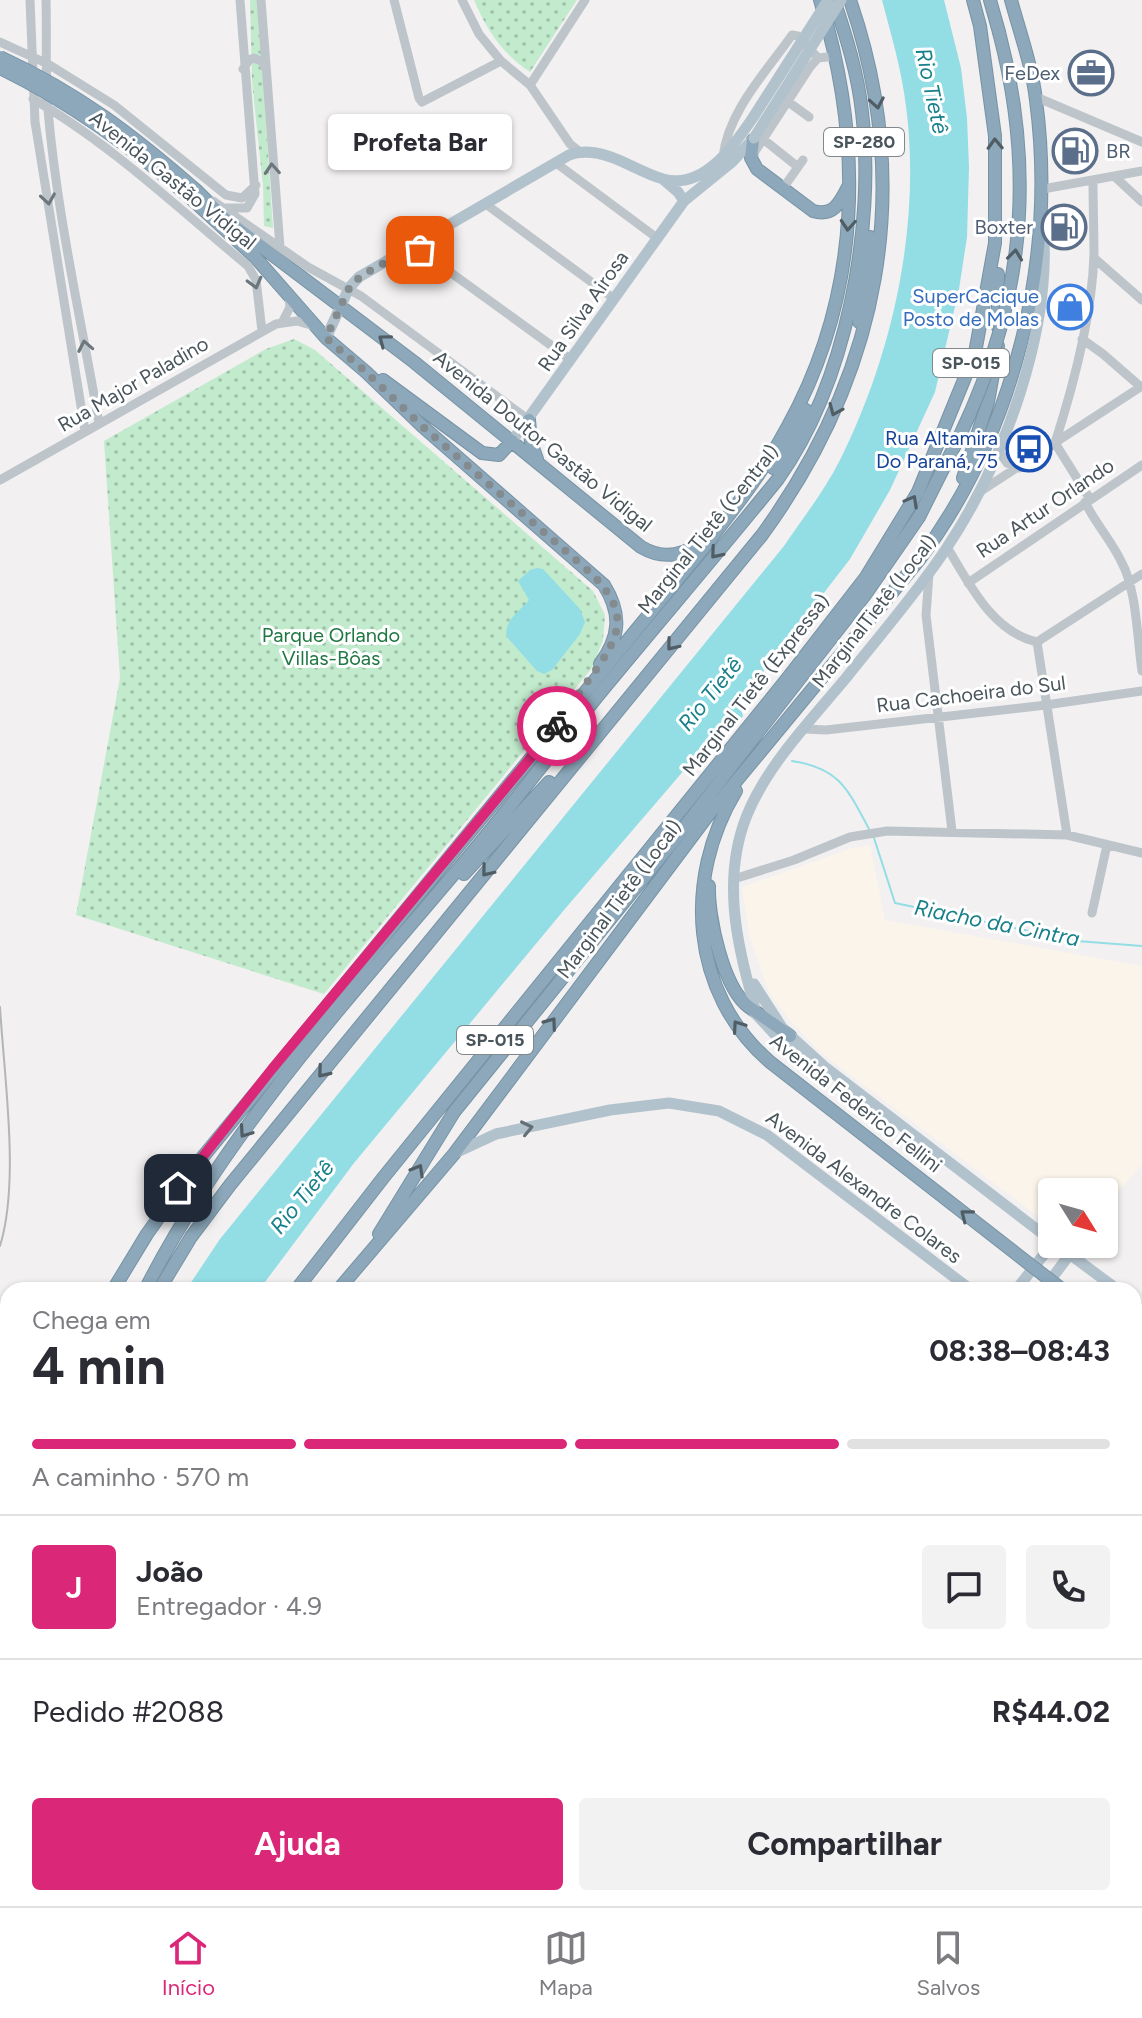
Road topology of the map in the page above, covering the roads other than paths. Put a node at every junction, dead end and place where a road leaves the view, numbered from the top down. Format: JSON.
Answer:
{"nodes":[{"id":1,"x":30,"y":0,"type":"edge"},
{"id":2,"x":46,"y":0,"type":"edge"},
{"id":3,"x":240,"y":0,"type":"edge"},
{"id":4,"x":261,"y":0,"type":"edge"},
{"id":5,"x":394,"y":0,"type":"edge"},
{"id":6,"x":462,"y":0,"type":"edge"},
{"id":7,"x":585,"y":0,"type":"edge"},
{"id":8,"x":820,"y":0,"type":"edge"},
{"id":9,"x":828,"y":0,"type":"edge"},
{"id":10,"x":834,"y":0,"type":"edge"},
{"id":11,"x":841,"y":0,"type":"edge"},
{"id":12,"x":850,"y":0,"type":"edge"},
{"id":13,"x":973,"y":0,"type":"edge"},
{"id":14,"x":990,"y":0,"type":"edge"},
{"id":15,"x":1011,"y":0,"type":"edge"},
{"id":16,"x":0,"y":42,"type":"edge"},
{"id":17,"x":31,"y":56,"type":"junction"},
{"id":18,"x":836,"y":56,"type":"junction"},
{"id":19,"x":0,"y":57,"type":"edge"},
{"id":20,"x":818,"y":58,"type":"junction"},
{"id":21,"x":501,"y":61,"type":"junction"},
{"id":22,"x":48,"y":64,"type":"junction"},
{"id":23,"x":265,"y":67,"type":"junction"},
{"id":24,"x":0,"y":68,"type":"edge"},
{"id":25,"x":243,"y":69,"type":"junction"},
{"id":26,"x":530,"y":85,"type":"junction"},
{"id":27,"x":85,"y":87,"type":"junction"},
{"id":28,"x":1036,"y":97,"type":"junction"},
{"id":29,"x":33,"y":99,"type":"junction"},
{"id":30,"x":787,"y":101,"type":"junction"},
{"id":31,"x":48,"y":108,"type":"junction"},
{"id":32,"x":809,"y":117,"type":"dead end"},
{"id":33,"x":71,"y":123,"type":"junction"},
{"id":34,"x":757,"y":139,"type":"junction"},
{"id":35,"x":1142,"y":142,"type":"edge"},
{"id":36,"x":573,"y":150,"type":"junction"},
{"id":37,"x":723,"y":157,"type":"junction"},
{"id":38,"x":751,"y":158,"type":"junction"},
{"id":39,"x":556,"y":163,"type":"junction"},
{"id":40,"x":1142,"y":171,"type":"edge"},
{"id":41,"x":715,"y":176,"type":"junction"},
{"id":42,"x":1114,"y":176,"type":"junction"},
{"id":43,"x":664,"y":180,"type":"junction"},
{"id":44,"x":1093,"y":180,"type":"junction"},
{"id":45,"x":786,"y":184,"type":"dead end"},
{"id":46,"x":256,"y":185,"type":"junction"},
{"id":47,"x":850,"y":185,"type":"junction"},
{"id":48,"x":996,"y":188,"type":"junction"},
{"id":49,"x":1043,"y":189,"type":"junction"},
{"id":50,"x":197,"y":196,"type":"junction"},
{"id":51,"x":684,"y":201,"type":"junction"},
{"id":52,"x":1142,"y":202,"type":"edge"},
{"id":53,"x":487,"y":205,"type":"junction"},
{"id":54,"x":865,"y":206,"type":"junction"},
{"id":55,"x":222,"y":207,"type":"junction"},
{"id":56,"x":1040,"y":213,"type":"junction"},
{"id":57,"x":657,"y":238,"type":"junction"},
{"id":58,"x":414,"y":246,"type":"junction"},
{"id":59,"x":280,"y":247,"type":"junction"},
{"id":60,"x":1094,"y":258,"type":"junction"},
{"id":61,"x":349,"y":288,"type":"junction"},
{"id":62,"x":289,"y":296,"type":"junction"},
{"id":63,"x":613,"y":298,"type":"junction"},
{"id":64,"x":1142,"y":300,"type":"edge"},
{"id":65,"x":341,"y":307,"type":"junction"},
{"id":66,"x":260,"y":314,"type":"junction"},
{"id":67,"x":280,"y":322,"type":"junction"},
{"id":68,"x":315,"y":327,"type":"junction"},
{"id":69,"x":262,"y":331,"type":"junction"},
{"id":70,"x":860,"y":336,"type":"junction"},
{"id":71,"x":326,"y":338,"type":"junction"},
{"id":72,"x":1082,"y":339,"type":"junction"},
{"id":73,"x":825,"y":343,"type":"junction"},
{"id":74,"x":570,"y":359,"type":"junction"},
{"id":75,"x":366,"y":372,"type":"junction"},
{"id":76,"x":1141,"y":386,"type":"edge"},
{"id":77,"x":529,"y":420,"type":"junction"},
{"id":78,"x":99,"y":423,"type":"junction"},
{"id":79,"x":85,"y":431,"type":"junction"},
{"id":80,"x":512,"y":441,"type":"junction"},
{"id":81,"x":1055,"y":443,"type":"junction"},
{"id":82,"x":998,"y":450,"type":"junction"},
{"id":83,"x":539,"y":462,"type":"junction"},
{"id":84,"x":1142,"y":465,"type":"edge"},
{"id":85,"x":1019,"y":468,"type":"junction"},
{"id":86,"x":0,"y":480,"type":"edge"},
{"id":87,"x":980,"y":491,"type":"junction"},
{"id":88,"x":1087,"y":500,"type":"junction"},
{"id":89,"x":747,"y":517,"type":"junction"},
{"id":90,"x":726,"y":519,"type":"junction"},
{"id":91,"x":937,"y":536,"type":"junction"},
{"id":92,"x":947,"y":547,"type":"junction"},
{"id":93,"x":929,"y":574,"type":"junction"},
{"id":94,"x":1142,"y":574,"type":"edge"},
{"id":95,"x":1129,"y":582,"type":"junction"},
{"id":96,"x":968,"y":583,"type":"junction"},
{"id":97,"x":904,"y":607,"type":"junction"},
{"id":98,"x":926,"y":615,"type":"junction"},
{"id":99,"x":1037,"y":642,"type":"junction"},
{"id":100,"x":822,"y":650,"type":"junction"},
{"id":101,"x":1142,"y":671,"type":"edge"},
{"id":102,"x":787,"y":679,"type":"junction"},
{"id":103,"x":1142,"y":691,"type":"edge"},
{"id":104,"x":1046,"y":705,"type":"junction"},
{"id":105,"x":570,"y":710,"type":"junction"},
{"id":106,"x":938,"y":715,"type":"junction"},
{"id":107,"x":805,"y":729,"type":"junction"},
{"id":108,"x":776,"y":733,"type":"junction"},
{"id":109,"x":559,"y":743,"type":"junction"},
{"id":110,"x":589,"y":745,"type":"junction"},
{"id":111,"x":752,"y":764,"type":"junction"},
{"id":112,"x":717,"y":826,"type":"junction"},
{"id":113,"x":952,"y":831,"type":"junction"},
{"id":114,"x":1067,"y":835,"type":"junction"},
{"id":115,"x":671,"y":844,"type":"junction"},
{"id":116,"x":1107,"y":845,"type":"junction"},
{"id":117,"x":1142,"y":853,"type":"edge"},
{"id":118,"x":734,"y":879,"type":"junction"},
{"id":119,"x":424,"y":887,"type":"junction"},
{"id":120,"x":434,"y":897,"type":"junction"},
{"id":121,"x":1092,"y":913,"type":"dead end"},
{"id":122,"x":745,"y":966,"type":"junction"},
{"id":123,"x":753,"y":1009,"type":"junction"},
{"id":124,"x":790,"y":1036,"type":"junction"},
{"id":125,"x":825,"y":1067,"type":"junction"},
{"id":126,"x":454,"y":1154,"type":"junction"},
{"id":127,"x":1038,"y":1231,"type":"edge"},
{"id":128,"x":147,"y":1234,"type":"junction"},
{"id":129,"x":1041,"y":1258,"type":"edge"},
{"id":130,"x":1067,"y":1258,"type":"edge"},
{"id":131,"x":1075,"y":1258,"type":"edge"},
{"id":132,"x":362,"y":1261,"type":"junction"},
{"id":133,"x":157,"y":1266,"type":"junction"},
{"id":134,"x":118,"y":1282,"type":"edge"},
{"id":135,"x":126,"y":1282,"type":"edge"},
{"id":136,"x":141,"y":1282,"type":"edge"},
{"id":137,"x":149,"y":1282,"type":"edge"},
{"id":138,"x":164,"y":1282,"type":"edge"},
{"id":139,"x":302,"y":1282,"type":"edge"},
{"id":140,"x":345,"y":1282,"type":"edge"},
{"id":141,"x":960,"y":1282,"type":"edge"},
{"id":142,"x":1022,"y":1282,"type":"edge"},
{"id":143,"x":1049,"y":1282,"type":"edge"},
{"id":144,"x":1053,"y":1282,"type":"edge"},
{"id":145,"x":1107,"y":1282,"type":"edge"}],
"edges":[{"from":1,"to":17,"type":"street"},
{"from":2,"to":22,"type":"street"},
{"from":3,"to":25,"type":"street"},
{"from":4,"to":23,"type":"street"},
{"from":5,"to":21,"type":"street"},
{"from":6,"to":21,"type":"street"},
{"from":7,"to":26,"type":"street"},
{"from":8,"to":18,"type":"highway"},
{"from":9,"to":37,"type":"main road","bridge":true},
{"from":10,"to":54,"type":"highway","number":"SP-280"},
{"from":11,"to":34,"type":"main road","bridge":true},
{"from":12,"to":70,"type":"highway","one_way":true},
{"from":48,"to":13,"type":"highway","name":"Marginal Tietê (Expressa)","number":"SP-015","one_way":true},
{"from":100,"to":14,"type":"highway","one_way":true,"bridge":true},
{"from":15,"to":28,"type":"highway"},
{"from":16,"to":17,"type":"street","name":"Avenida Gastão Vidigal"},
{"from":17,"to":22,"type":"street","name":"Avenida Gastão Vidigal"},
{"from":17,"to":29,"type":"street"},
{"from":18,"to":20,"type":"street"},
{"from":18,"to":47,"type":"highway"},
{"from":19,"to":50,"type":"highway","bridge":true},
{"from":20,"to":30,"type":"street"},
{"from":20,"to":37,"type":"street"},
{"from":21,"to":26,"type":"street"},
{"from":22,"to":27,"type":"street","name":"Avenida Gastão Vidigal"},
{"from":22,"to":31,"type":"street"},
{"from":23,"to":25,"type":"street"},
{"from":59,"to":23,"type":"street","one_way":true},
{"from":24,"to":50,"type":"highway","bridge":true},
{"from":25,"to":46,"type":"street"},
{"from":26,"to":36,"type":"street"},
{"from":27,"to":33,"type":"street","name":"Avenida Gastão Vidigal"},
{"from":27,"to":46,"type":"street","name":"Avenida Gastão Vidigal"},
{"from":28,"to":35,"type":"street"},
{"from":28,"to":49,"type":"highway"},
{"from":29,"to":31,"type":"street","name":"Avenida Gastão Vidigal"},
{"from":29,"to":79,"type":"street","one_way":true},
{"from":30,"to":32,"type":"street"},
{"from":30,"to":34,"type":"street"},
{"from":31,"to":33,"type":"street","name":"Avenida Gastão Vidigal"},
{"from":78,"to":31,"type":"street","one_way":true},
{"from":33,"to":66,"type":"street","name":"Avenida Gastão Vidigal","one_way":true},
{"from":34,"to":38,"type":"highway"},
{"from":34,"to":41,"type":"main road"},
{"from":34,"to":45,"type":"street"},
{"from":36,"to":39,"type":"main road"},
{"from":36,"to":43,"type":"main road"},
{"from":37,"to":43,"type":"main road"},
{"from":38,"to":41,"type":"main road"},
{"from":38,"to":47,"type":"highway"},
{"from":39,"to":53,"type":"main road"},
{"from":39,"to":57,"type":"street"},
{"from":40,"to":42,"type":"street"},
{"from":41,"to":51,"type":"main road"},
{"from":42,"to":44,"type":"street"},
{"from":42,"to":52,"type":"street"},
{"from":43,"to":51,"type":"main road"},
{"from":44,"to":49,"type":"street"},
{"from":44,"to":60,"type":"street"},
{"from":46,"to":55,"type":"street"},
{"from":47,"to":73,"type":"highway","one_way":true},
{"from":48,"to":91,"type":"highway"},
{"from":102,"to":48,"type":"highway","name":"Marginal Tietê (Expressa)","number":"SP-015","one_way":true},
{"from":49,"to":56,"type":"highway"},
{"from":50,"to":55,"type":"street","name":"Avenida Gastão Vidigal"},
{"from":50,"to":62,"type":"highway","name":"Avenida Gastão Vidigal"},
{"from":50,"to":65,"type":"highway","name":"Avenida Gastão Vidigal"},
{"from":51,"to":57,"type":"main road","name":"Rua Silva Airosa"},
{"from":53,"to":58,"type":"main road"},
{"from":53,"to":63,"type":"street"},
{"from":54,"to":70,"type":"highway"},
{"from":54,"to":89,"type":"highway","name":"Marginal Tietê (Central)"},
{"from":55,"to":59,"type":"street","name":"Avenida Gastão Vidigal"},
{"from":56,"to":82,"type":"main road","name":"MarginalTietê (Local)"},
{"from":56,"to":91,"type":"highway"},
{"from":57,"to":63,"type":"main road","name":"Rua Silva Airosa"},
{"from":58,"to":61,"type":"main road"},
{"from":58,"to":74,"type":"street"},
{"from":59,"to":61,"type":"street","name":"Avenida Gastão Vidigal"},
{"from":60,"to":64,"type":"street"},
{"from":60,"to":72,"type":"street"},
{"from":61,"to":65,"type":"main road"},
{"from":61,"to":77,"type":"street","name":"Avenida Gastão Vidigal"},
{"from":62,"to":67,"type":"street"},
{"from":62,"to":68,"type":"highway","name":"Avenida Gastão Vidigal"},
{"from":63,"to":74,"type":"main road","name":"Rua Silva Airosa"},
{"from":65,"to":71,"type":"main road"},
{"from":80,"to":65,"type":"highway","name":"Avenida Doutor Gastão Vidigal","one_way":true},
{"from":66,"to":67,"type":"street"},
{"from":66,"to":69,"type":"street","name":"Avenida Gastão Vidigal"},
{"from":67,"to":68,"type":"street"},
{"from":67,"to":69,"type":"street","name":"Rua Major Paladino"},
{"from":68,"to":71,"type":"highway","name":"Avenida Gastão Vidigal"},
{"from":69,"to":78,"type":"street","name":"Rua Major Paladino"},
{"from":70,"to":110,"type":"highway","one_way":true},
{"from":71,"to":75,"type":"highway","name":"Avenida Gastão Vidigal"},
{"from":72,"to":76,"type":"street"},
{"from":72,"to":81,"type":"street"},
{"from":73,"to":89,"type":"highway"},
{"from":73,"to":90,"type":"highway"},
{"from":74,"to":77,"type":"main road","name":"Rua Silva Airosa"},
{"from":75,"to":80,"type":"highway"},
{"from":75,"to":105,"type":"highway"},
{"from":76,"to":81,"type":"street"},
{"from":77,"to":80,"type":"main road","name":"Rua Silva Airosa"},
{"from":77,"to":83,"type":"highway"},
{"from":78,"to":79,"type":"street","name":"Rua Major Paladino"},
{"from":79,"to":86,"type":"street","name":"Rua Major Paladino"},
{"from":80,"to":83,"type":"highway","name":"Avenida Doutor Gastão Vidigal"},
{"from":81,"to":85,"type":"street"},
{"from":81,"to":88,"type":"street"},
{"from":82,"to":85,"type":"street"},
{"from":82,"to":87,"type":"main road","name":"MarginalTietê (Local)"},
{"from":83,"to":90,"type":"highway","name":"Avenida Doutor Gastão Vidigal"},
{"from":84,"to":88,"type":"street","name":"Rua Artur Orlando"},
{"from":85,"to":87,"type":"street"},
{"from":87,"to":92,"type":"main road","name":"MarginalTietê (Local)"},
{"from":88,"to":95,"type":"street"},
{"from":88,"to":96,"type":"street","name":"Rua Artur Orlando"},
{"from":89,"to":109,"type":"highway","name":"Marginal Tietê (Central)","one_way":true},
{"from":90,"to":105,"type":"highway"},
{"from":91,"to":108,"type":"highway","name":"Marginal Tietê (Local)"},
{"from":92,"to":93,"type":"main road","name":"MarginalTietê (Local)"},
{"from":92,"to":96,"type":"street"},
{"from":93,"to":97,"type":"main road","name":"MarginalTietê (Local)"},
{"from":93,"to":98,"type":"street"},
{"from":94,"to":95,"type":"street"},
{"from":95,"to":99,"type":"street"},
{"from":95,"to":101,"type":"street"},
{"from":96,"to":99,"type":"street"},
{"from":97,"to":98,"type":"street"},
{"from":97,"to":107,"type":"main road","name":"MarginalTietê (Local)"},
{"from":98,"to":106,"type":"street"},
{"from":99,"to":104,"type":"street"},
{"from":100,"to":102,"type":"highway"},
{"from":100,"to":115,"type":"highway"},
{"from":102,"to":139,"type":"highway","name":"Marginal Tietê (Expressa)","number":"SP-015"},
{"from":103,"to":104,"type":"street","name":"Rua Cachoeira do Sul"},
{"from":104,"to":106,"type":"street","name":"Rua Cachoeira do Sul"},
{"from":104,"to":114,"type":"street"},
{"from":105,"to":119,"type":"highway"},
{"from":106,"to":107,"type":"street","name":"Rua Cachoeira do Sul"},
{"from":106,"to":113,"type":"street"},
{"from":107,"to":118,"type":"main road","name":"MarginalTietê (Local)"},
{"from":108,"to":111,"type":"highway","name":"Marginal Tietê (Local)"},
{"from":108,"to":115,"type":"highway"},
{"from":109,"to":119,"type":"highway"},
{"from":109,"to":120,"type":"highway","name":"Marginal Tietê (Central)"},
{"from":110,"to":120,"type":"highway"},
{"from":110,"to":138,"type":"highway","one_way":true},
{"from":111,"to":112,"type":"highway","name":"Avenida Federico Fellini"},
{"from":126,"to":111,"type":"highway","name":"Marginal Tietê (Local)","one_way":true},
{"from":112,"to":123,"type":"highway"},
{"from":144,"to":112,"type":"highway","name":"Avenida Federico Fellini","one_way":true,"bridge":true},
{"from":113,"to":114,"type":"street"},
{"from":113,"to":118,"type":"street"},
{"from":114,"to":116,"type":"street"},
{"from":132,"to":115,"type":"highway","one_way":true},
{"from":116,"to":117,"type":"street"},
{"from":116,"to":121,"type":"street"},
{"from":118,"to":122,"type":"main road","name":"MarginalTietê (Local)"},
{"from":119,"to":128,"type":"highway"},
{"from":120,"to":133,"type":"highway","name":"Marginal Tietê (Central)","one_way":true},
{"from":122,"to":123,"type":"main road"},
{"from":122,"to":124,"type":"main road"},
{"from":123,"to":124,"type":"highway"},
{"from":123,"to":125,"type":"main road"},
{"from":124,"to":125,"type":"main road"},
{"from":125,"to":127,"type":"main road"},
{"from":126,"to":132,"type":"highway","name":"Marginal Tietê (Local)"},
{"from":126,"to":141,"type":"main road","name":"Avenida Alexandre Colares","one_way":true},
{"from":128,"to":134,"type":"highway"},
{"from":128,"to":135,"type":"highway"},
{"from":129,"to":142,"type":"main road"},
{"from":130,"to":143,"type":"main road"},
{"from":131,"to":145,"type":"main road"},
{"from":132,"to":140,"type":"highway","name":"Marginal Tietê (Local)"},
{"from":133,"to":136,"type":"highway"},
{"from":133,"to":137,"type":"highway","name":"Marginal Tietê (Central)"}]}
